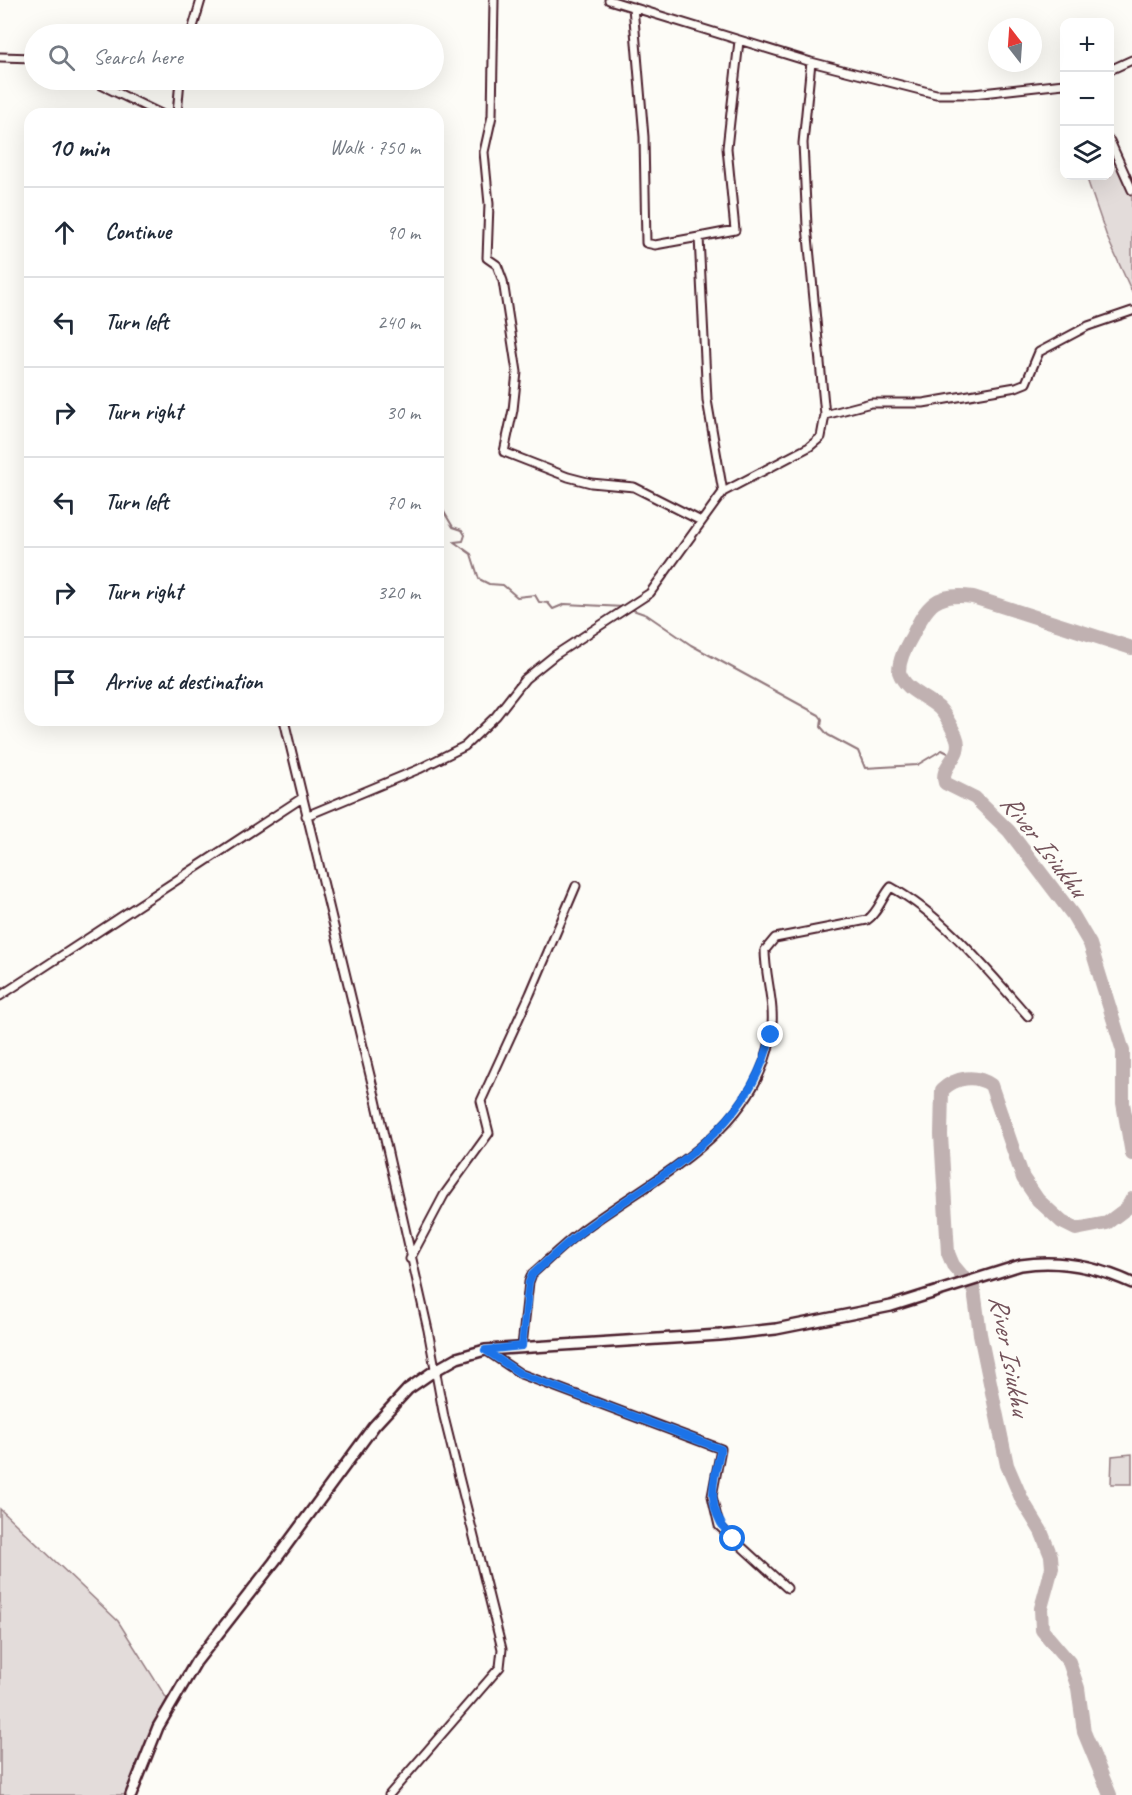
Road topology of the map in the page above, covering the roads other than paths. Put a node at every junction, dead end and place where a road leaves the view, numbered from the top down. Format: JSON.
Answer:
{"nodes":[{"id":1,"x":201,"y":0,"type":"edge"},
{"id":2,"x":494,"y":0,"type":"edge"},
{"id":3,"x":609,"y":0,"type":"edge"},
{"id":4,"x":633,"y":7,"type":"junction"},
{"id":5,"x":194,"y":24,"type":"edge"},
{"id":6,"x":739,"y":41,"type":"junction"},
{"id":7,"x":0,"y":57,"type":"edge"},
{"id":8,"x":24,"y":58,"type":"edge"},
{"id":9,"x":1132,"y":60,"type":"edge"},
{"id":10,"x":811,"y":62,"type":"junction"},
{"id":11,"x":1114,"y":68,"type":"edge"},
{"id":12,"x":1060,"y":85,"type":"edge"},
{"id":13,"x":112,"y":90,"type":"edge"},
{"id":14,"x":179,"y":90,"type":"edge"},
{"id":15,"x":149,"y":108,"type":"edge"},
{"id":16,"x":178,"y":108,"type":"edge"},
{"id":17,"x":1114,"y":150,"type":"edge"},
{"id":18,"x":1132,"y":190,"type":"edge"},
{"id":19,"x":699,"y":237,"type":"junction"},
{"id":20,"x":1132,"y":311,"type":"edge"},
{"id":21,"x":825,"y":415,"type":"junction"},
{"id":22,"x":723,"y":492,"type":"junction"},
{"id":23,"x":701,"y":521,"type":"junction"},
{"id":24,"x":285,"y":726,"type":"edge"},
{"id":25,"x":303,"y":798,"type":"junction"},
{"id":26,"x":306,"y":816,"type":"junction"},
{"id":27,"x":576,"y":886,"type":"dead end"},
{"id":28,"x":0,"y":996,"type":"edge"},
{"id":29,"x":1028,"y":1016,"type":"dead end"},
{"id":30,"x":410,"y":1258,"type":"junction"},
{"id":31,"x":1132,"y":1282,"type":"edge"},
{"id":32,"x":522,"y":1346,"type":"junction"},
{"id":33,"x":485,"y":1350,"type":"junction"},
{"id":34,"x":434,"y":1371,"type":"junction"},
{"id":35,"x":787,"y":1588,"type":"dead end"},
{"id":36,"x":131,"y":1795,"type":"edge"},
{"id":37,"x":389,"y":1795,"type":"edge"}],
"edges":[{"from":1,"to":5,"type":"street"},
{"from":2,"to":23,"type":"street"},
{"from":3,"to":4,"type":"street"},
{"from":4,"to":6,"type":"street"},
{"from":4,"to":19,"type":"street"},
{"from":6,"to":10,"type":"street"},
{"from":6,"to":19,"type":"street"},
{"from":7,"to":8,"type":"street"},
{"from":9,"to":11,"type":"street"},
{"from":10,"to":12,"type":"street"},
{"from":10,"to":21,"type":"street"},
{"from":13,"to":15,"type":"street"},
{"from":14,"to":16,"type":"street"},
{"from":17,"to":18,"type":"street"},
{"from":19,"to":22,"type":"street"},
{"from":20,"to":21,"type":"street"},
{"from":21,"to":22,"type":"street"},
{"from":22,"to":23,"type":"street"},
{"from":23,"to":26,"type":"street"},
{"from":24,"to":25,"type":"street"},
{"from":25,"to":26,"type":"street"},
{"from":25,"to":28,"type":"street"},
{"from":26,"to":30,"type":"street"},
{"from":27,"to":30,"type":"street"},
{"from":29,"to":32,"type":"street"},
{"from":30,"to":34,"type":"street"},
{"from":31,"to":32,"type":"main road"},
{"from":32,"to":33,"type":"main road"},
{"from":33,"to":34,"type":"main road"},
{"from":33,"to":35,"type":"street"},
{"from":34,"to":36,"type":"main road"},
{"from":34,"to":37,"type":"street"}]}
